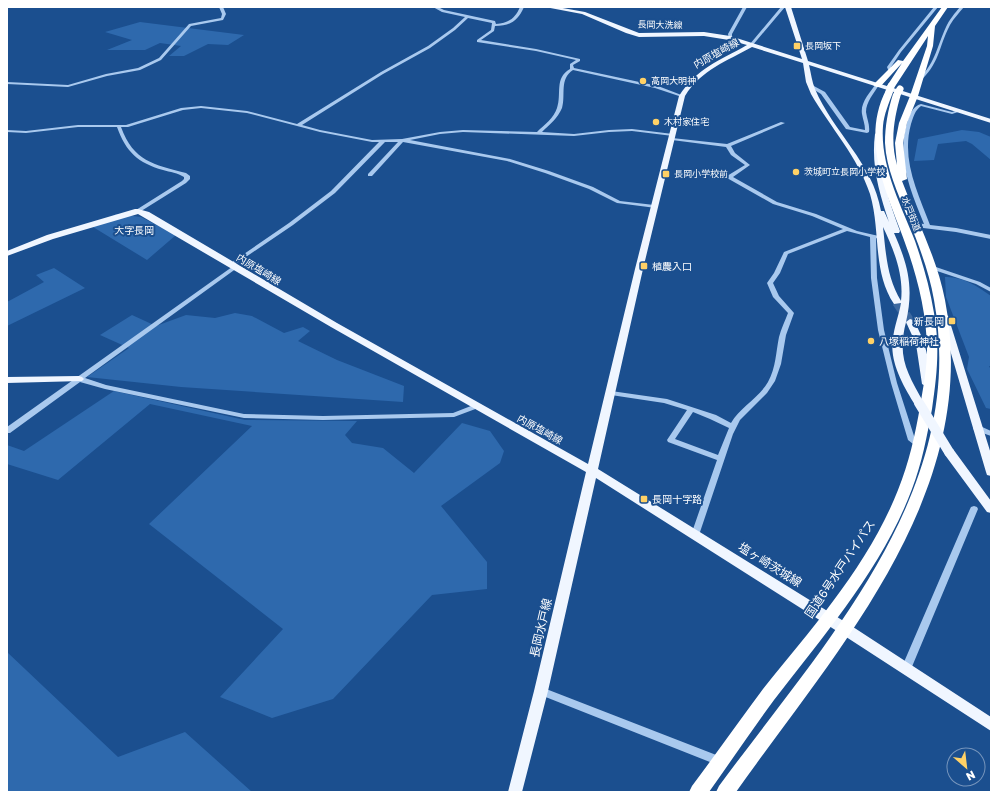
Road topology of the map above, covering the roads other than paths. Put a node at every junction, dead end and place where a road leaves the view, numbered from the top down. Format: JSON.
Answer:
{"nodes":[{"id":1,"x":221,"y":7,"type":"edge"},
{"id":2,"x":435,"y":7,"type":"edge"},
{"id":3,"x":522,"y":7,"type":"edge"},
{"id":4,"x":548,"y":7,"type":"edge"},
{"id":5,"x":745,"y":7,"type":"edge"},
{"id":6,"x":936,"y":7,"type":"edge"},
{"id":7,"x":945,"y":7,"type":"edge"},
{"id":8,"x":962,"y":7,"type":"edge"},
{"id":9,"x":782,"y":8,"type":"edge"},
{"id":10,"x":789,"y":9,"type":"edge"},
{"id":11,"x":468,"y":16,"type":"junction"},
{"id":12,"x":494,"y":25,"type":"junction"},
{"id":13,"x":932,"y":26,"type":"junction"},
{"id":14,"x":730,"y":38,"type":"junction"},
{"id":15,"x":751,"y":45,"type":"junction"},
{"id":16,"x":806,"y":63,"type":"junction"},
{"id":17,"x":572,"y":69,"type":"junction"},
{"id":18,"x":890,"y":71,"type":"junction"},
{"id":19,"x":917,"y":82,"type":"junction"},
{"id":20,"x":7,"y":83,"type":"edge"},
{"id":21,"x":877,"y":85,"type":"junction"},
{"id":22,"x":810,"y":86,"type":"junction"},
{"id":23,"x":894,"y":90,"type":"junction"},
{"id":24,"x":682,"y":96,"type":"junction"},
{"id":25,"x":914,"y":96,"type":"junction"},
{"id":26,"x":959,"y":111,"type":"junction"},
{"id":27,"x":991,"y":121,"type":"edge"},
{"id":28,"x":783,"y":124,"type":"dead end"},
{"id":29,"x":298,"y":125,"type":"junction"},
{"id":30,"x":119,"y":127,"type":"junction"},
{"id":31,"x":879,"y":128,"type":"junction"},
{"id":32,"x":7,"y":131,"type":"edge"},
{"id":33,"x":538,"y":134,"type":"junction"},
{"id":34,"x":673,"y":137,"type":"junction"},
{"id":35,"x":402,"y":140,"type":"junction"},
{"id":36,"x":384,"y":141,"type":"junction"},
{"id":37,"x":728,"y":146,"type":"junction"},
{"id":38,"x":370,"y":176,"type":"dead end"},
{"id":39,"x":904,"y":200,"type":"junction"},
{"id":40,"x":876,"y":202,"type":"junction"},
{"id":41,"x":654,"y":207,"type":"junction"},
{"id":42,"x":138,"y":211,"type":"junction"},
{"id":43,"x":916,"y":225,"type":"junction"},
{"id":44,"x":927,"y":225,"type":"junction"},
{"id":45,"x":847,"y":229,"type":"junction"},
{"id":46,"x":877,"y":237,"type":"junction"},
{"id":47,"x":991,"y":237,"type":"edge"},
{"id":48,"x":900,"y":253,"type":"junction"},
{"id":49,"x":7,"y":254,"type":"edge"},
{"id":50,"x":233,"y":266,"type":"junction"},
{"id":51,"x":930,"y":267,"type":"junction"},
{"id":52,"x":991,"y":290,"type":"edge"},
{"id":53,"x":897,"y":302,"type":"tunnel mouth"},
{"id":54,"x":935,"y":308,"type":"junction"},
{"id":55,"x":910,"y":322,"type":"tunnel mouth"},
{"id":56,"x":79,"y":379,"type":"junction"},
{"id":57,"x":7,"y":380,"type":"edge"},
{"id":58,"x":611,"y":393,"type":"junction"},
{"id":59,"x":924,"y":399,"type":"junction"},
{"id":60,"x":476,"y":406,"type":"junction"},
{"id":61,"x":691,"y":409,"type":"junction"},
{"id":62,"x":732,"y":427,"type":"junction"},
{"id":63,"x":976,"y":428,"type":"junction"},
{"id":64,"x":7,"y":431,"type":"edge"},
{"id":65,"x":991,"y":434,"type":"edge"},
{"id":66,"x":920,"y":445,"type":"junction"},
{"id":67,"x":720,"y":458,"type":"junction"},
{"id":68,"x":592,"y":471,"type":"junction"},
{"id":69,"x":991,"y":472,"type":"edge"},
{"id":70,"x":974,"y":508,"type":"dead end"},
{"id":71,"x":991,"y":509,"type":"edge"},
{"id":72,"x":695,"y":535,"type":"junction"},
{"id":73,"x":827,"y":619,"type":"junction"},
{"id":74,"x":845,"y":629,"type":"junction"},
{"id":75,"x":906,"y":669,"type":"junction"},
{"id":76,"x":541,"y":691,"type":"junction"},
{"id":77,"x":991,"y":725,"type":"edge"},
{"id":78,"x":720,"y":761,"type":"junction"},
{"id":79,"x":515,"y":792,"type":"edge"},
{"id":80,"x":698,"y":792,"type":"edge"},
{"id":81,"x":725,"y":792,"type":"edge"}],
"edges":[{"from":1,"to":20,"type":"street"},
{"from":2,"to":11,"type":"street"},
{"from":3,"to":12,"type":"street"},
{"from":4,"to":14,"type":"main road","name":"長岡大洗線"},
{"from":5,"to":14,"type":"street"},
{"from":6,"to":18,"type":"street"},
{"from":7,"to":13,"type":"highway"},
{"from":8,"to":19,"type":"street"},
{"from":9,"to":10,"type":"street"},
{"from":9,"to":15,"type":"street"},
{"from":10,"to":16,"type":"main road"},
{"from":11,"to":12,"type":"street"},
{"from":11,"to":29,"type":"street"},
{"from":12,"to":17,"type":"street"},
{"from":13,"to":18,"type":"highway"},
{"from":13,"to":19,"type":"highway"},
{"from":13,"to":23,"type":"highway"},
{"from":14,"to":15,"type":"main road","name":"長岡大洗線"},
{"from":15,"to":16,"type":"main road","name":"内原塩崎線"},
{"from":15,"to":24,"type":"main road","name":"内原塩崎線"},
{"from":16,"to":21,"type":"main road"},
{"from":16,"to":22,"type":"main road"},
{"from":17,"to":24,"type":"street"},
{"from":17,"to":33,"type":"street"},
{"from":18,"to":21,"type":"highway"},
{"from":19,"to":25,"type":"highway"},
{"from":21,"to":22,"type":"street"},
{"from":21,"to":25,"type":"main road"},
{"from":22,"to":40,"type":"main road"},
{"from":23,"to":31,"type":"highway","name":"水戸街道"},
{"from":23,"to":39,"type":"highway","name":"水戸街道"},
{"from":24,"to":34,"type":"main road","name":"内原塩崎線"},
{"from":25,"to":26,"type":"main road"},
{"from":25,"to":39,"type":"highway"},
{"from":26,"to":27,"type":"main road"},
{"from":26,"to":44,"type":"street"},
{"from":28,"to":37,"type":"street"},
{"from":29,"to":30,"type":"street"},
{"from":29,"to":36,"type":"street"},
{"from":30,"to":32,"type":"street"},
{"from":30,"to":42,"type":"street"},
{"from":31,"to":48,"type":"main road"},
{"from":31,"to":54,"type":"highway","name":"水戸街道"},
{"from":33,"to":34,"type":"street"},
{"from":33,"to":35,"type":"street"},
{"from":34,"to":37,"type":"street"},
{"from":34,"to":41,"type":"main road","name":"内原塩崎線"},
{"from":35,"to":36,"type":"street"},
{"from":35,"to":38,"type":"street"},
{"from":35,"to":41,"type":"street"},
{"from":36,"to":50,"type":"street"},
{"from":37,"to":45,"type":"street"},
{"from":39,"to":43,"type":"highway","name":"水戸街道"},
{"from":40,"to":46,"type":"main road"},
{"from":40,"to":48,"type":"main road"},
{"from":41,"to":58,"type":"main road","name":"内原塩崎線"},
{"from":42,"to":49,"type":"main road"},
{"from":42,"to":50,"type":"main road","name":"内原塩崎線"},
{"from":43,"to":44,"type":"street"},
{"from":43,"to":51,"type":"highway","name":"水戸街道"},
{"from":44,"to":47,"type":"street"},
{"from":45,"to":46,"type":"street"},
{"from":45,"to":62,"type":"street"},
{"from":46,"to":53,"type":"main road"},
{"from":46,"to":66,"type":"street"},
{"from":48,"to":59,"type":"main road"},
{"from":50,"to":56,"type":"street"},
{"from":50,"to":60,"type":"main road","name":"内原塩崎線"},
{"from":51,"to":52,"type":"street"},
{"from":51,"to":54,"type":"highway","name":"水戸街道"},
{"from":54,"to":59,"type":"highway","name":"国道6号水戸バイパス"},
{"from":54,"to":63,"type":"main road"},
{"from":54,"to":74,"type":"highway"},
{"from":55,"to":59,"type":"main road"},
{"from":56,"to":57,"type":"main road"},
{"from":56,"to":60,"type":"street"},
{"from":56,"to":64,"type":"street"},
{"from":58,"to":61,"type":"street"},
{"from":58,"to":68,"type":"main road","name":"内原塩崎線"},
{"from":59,"to":66,"type":"highway","name":"国道6号水戸バイパス"},
{"from":59,"to":71,"type":"main road","bridge":true},
{"from":60,"to":68,"type":"main road","name":"内原塩崎線"},
{"from":61,"to":62,"type":"street"},
{"from":61,"to":67,"type":"street"},
{"from":62,"to":67,"type":"street"},
{"from":63,"to":65,"type":"street"},
{"from":63,"to":69,"type":"main road"},
{"from":66,"to":73,"type":"highway","name":"国道6号水戸バイパス"},
{"from":67,"to":72,"type":"street"},
{"from":68,"to":72,"type":"main road","name":"塩ヶ崎茨城線"},
{"from":68,"to":76,"type":"main road","name":"長岡水戸線"},
{"from":70,"to":75,"type":"street"},
{"from":72,"to":73,"type":"main road","name":"塩ヶ崎茨城線"},
{"from":73,"to":74,"type":"main road","name":"塩ヶ崎茨城線"},
{"from":73,"to":78,"type":"highway","name":"国道6号水戸バイパス"},
{"from":74,"to":75,"type":"main road","name":"塩ヶ崎茨城線"},
{"from":74,"to":81,"type":"highway"},
{"from":75,"to":77,"type":"main road","name":"塩ヶ崎茨城線"},
{"from":76,"to":78,"type":"street"},
{"from":76,"to":79,"type":"main road","name":"長岡水戸線"},
{"from":78,"to":80,"type":"highway","name":"国道6号水戸バイパス"}]}
